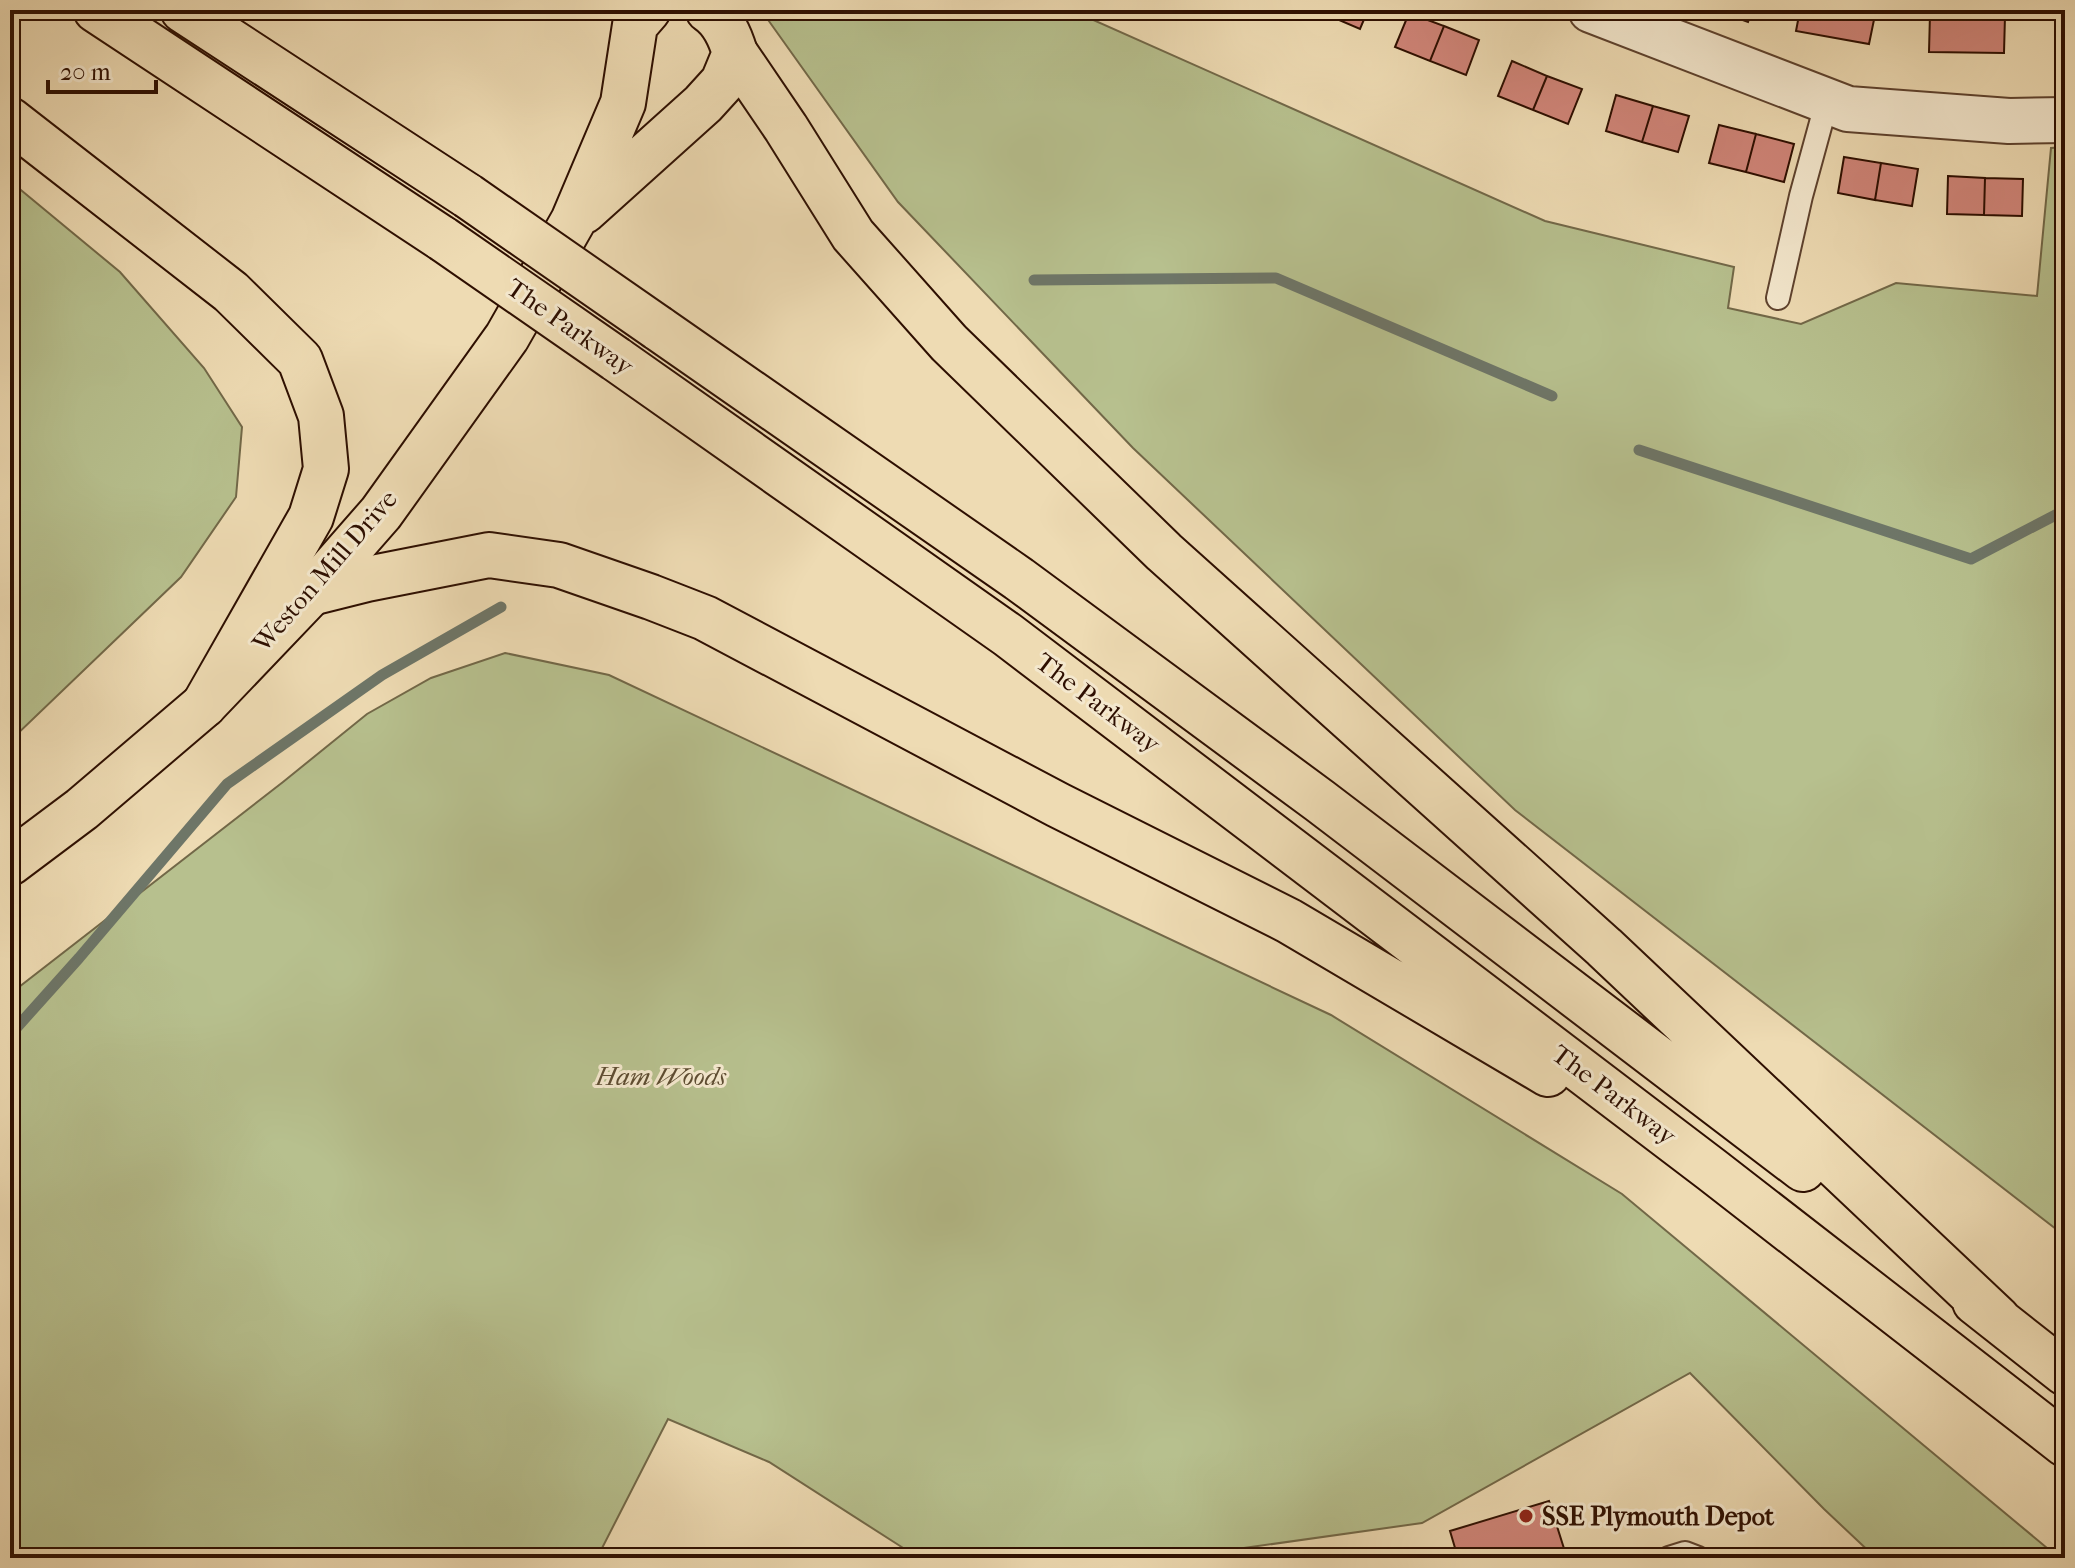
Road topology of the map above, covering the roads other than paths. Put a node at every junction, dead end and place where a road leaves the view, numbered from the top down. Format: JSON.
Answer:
{"nodes":[{"id":1,"x":96,"y":10,"type":"edge"},
{"id":2,"x":183,"y":10,"type":"edge"},
{"id":3,"x":648,"y":10,"type":"edge"},
{"id":4,"x":708,"y":10,"type":"edge"},
{"id":5,"x":1591,"y":10,"type":"edge"},
{"id":6,"x":735,"y":53,"type":"junction"},
{"id":7,"x":1827,"y":101,"type":"junction"},
{"id":8,"x":10,"y":120,"type":"edge"},
{"id":9,"x":2065,"y":120,"type":"edge"},
{"id":10,"x":573,"y":221,"type":"junction"},
{"id":11,"x":1778,"y":298,"type":"dead end"},
{"id":12,"x":311,"y":593,"type":"junction"},
{"id":13,"x":204,"y":705,"type":"junction"},
{"id":14,"x":10,"y":863,"type":"edge"},
{"id":15,"x":1712,"y":1170,"type":"junction"},
{"id":16,"x":1998,"y":1319,"type":"junction"},
{"id":17,"x":2065,"y":1373,"type":"edge"},
{"id":18,"x":2065,"y":1444,"type":"edge"},
{"id":19,"x":1669,"y":1558,"type":"edge"},
{"id":20,"x":1698,"y":1558,"type":"edge"}],
"edges":[{"from":1,"to":15,"type":"main road","name":"The Parkway","bridge":true},
{"from":2,"to":16,"type":"main road","name":"The Parkway","bridge":true},
{"from":3,"to":10,"type":"main road"},
{"from":4,"to":6,"type":"main road"},
{"from":5,"to":7,"type":"street"},
{"from":6,"to":10,"type":"main road"},
{"from":6,"to":16,"type":"main road"},
{"from":7,"to":9,"type":"street"},
{"from":7,"to":11,"type":"lane"},
{"from":8,"to":13,"type":"main road"},
{"from":10,"to":12,"type":"main road","name":"Weston Mill Drive"},
{"from":12,"to":13,"type":"main road","name":"Weston Mill Drive"},
{"from":12,"to":15,"type":"main road"},
{"from":13,"to":14,"type":"main road","name":"Weston Mill Drive"},
{"from":15,"to":18,"type":"main road","name":"The Parkway"},
{"from":16,"to":17,"type":"main road","name":"The Parkway"},
{"from":19,"to":20,"type":"lane"}]}
